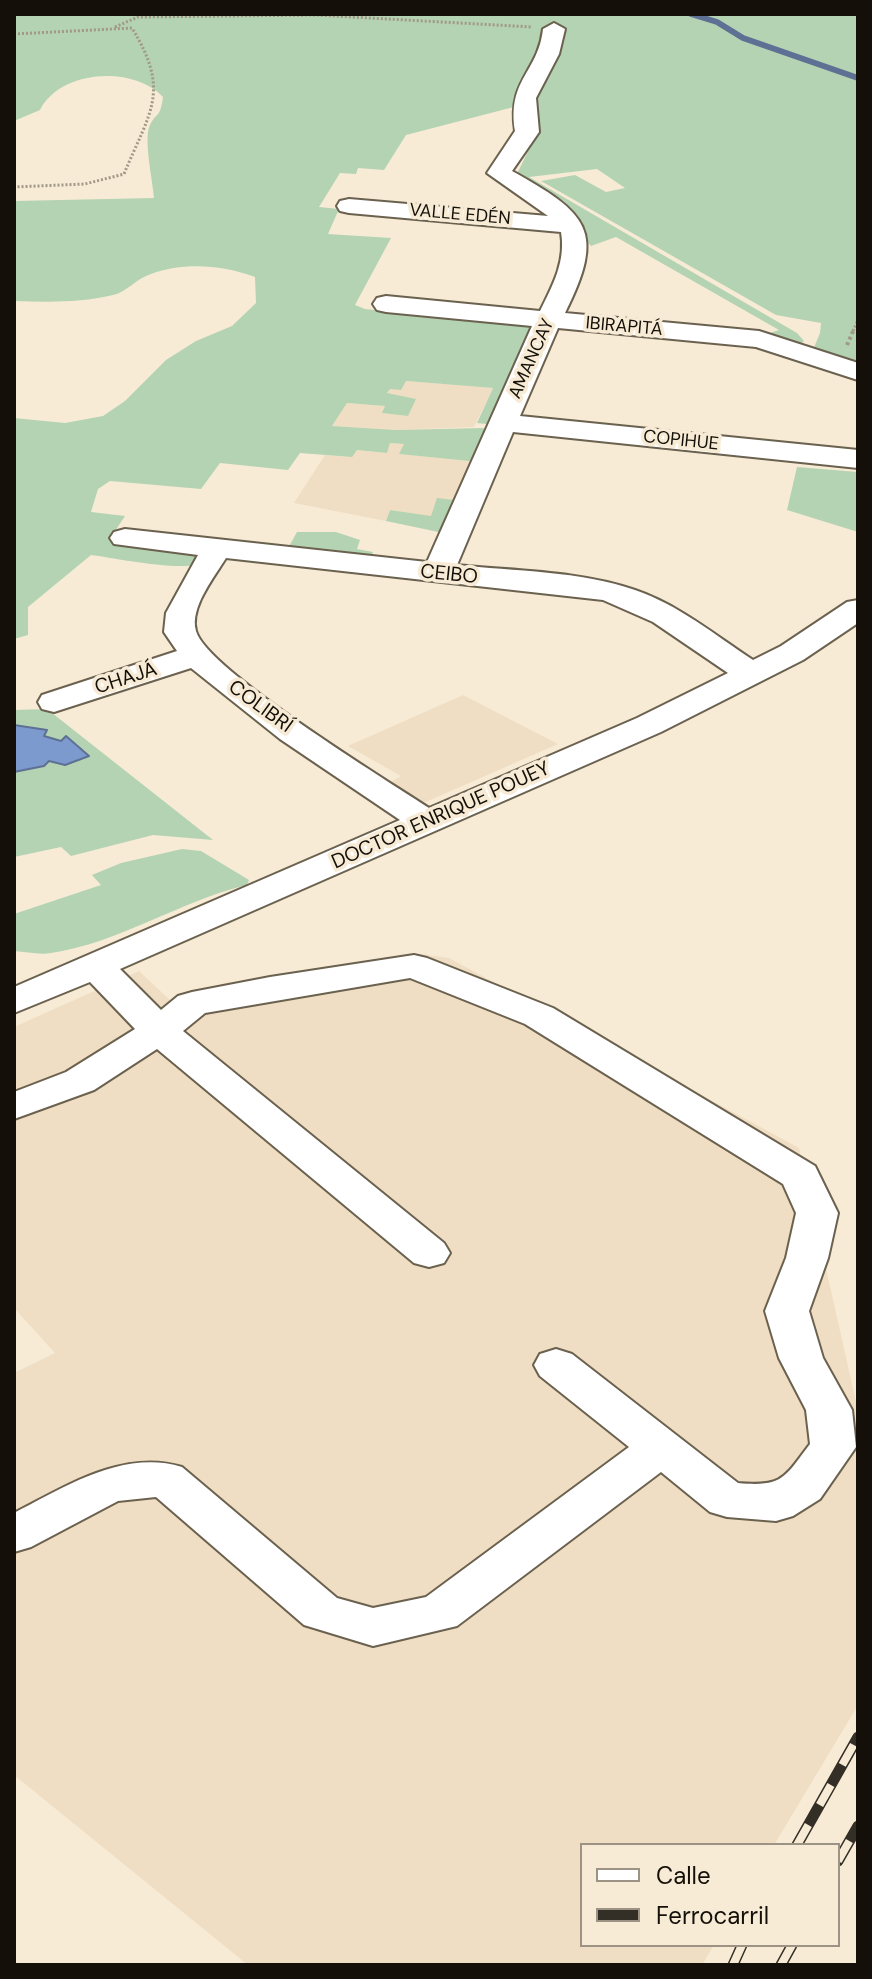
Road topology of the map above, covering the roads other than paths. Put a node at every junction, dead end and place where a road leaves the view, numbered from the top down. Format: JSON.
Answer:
{"nodes":[{"id":1,"x":554,"y":29,"type":"road end"},
{"id":2,"x":349,"y":206,"type":"dead end"},
{"id":3,"x":571,"y":225,"type":"junction"},
{"id":4,"x":386,"y":304,"type":"dead end"},
{"id":5,"x":548,"y":320,"type":"junction"},
{"id":6,"x":858,"y":372,"type":"edge"},
{"id":7,"x":503,"y":423,"type":"junction"},
{"id":8,"x":858,"y":459,"type":"edge"},
{"id":9,"x":125,"y":538,"type":"dead end"},
{"id":10,"x":216,"y":550,"type":"junction"},
{"id":11,"x":438,"y":573,"type":"junction"},
{"id":12,"x":858,"y":609,"type":"edge"},
{"id":13,"x":198,"y":655,"type":"junction"},
{"id":14,"x":751,"y":674,"type":"junction"},
{"id":15,"x":54,"y":702,"type":"dead end"},
{"id":16,"x":427,"y":822,"type":"junction"},
{"id":17,"x":96,"y":966,"type":"junction"},
{"id":18,"x":14,"y":1001,"type":"edge"},
{"id":19,"x":159,"y":1031,"type":"junction"},
{"id":20,"x":14,"y":1106,"type":"edge"},
{"id":21,"x":429,"y":1253,"type":"dead end"},
{"id":22,"x":556,"y":1365,"type":"dead end"},
{"id":23,"x":661,"y":1448,"type":"junction"},
{"id":24,"x":14,"y":1534,"type":"edge"}],
"edges":[{"from":1,"to":3,"type":"street"},
{"from":2,"to":3,"type":"street","name":"VALLE EDÉN"},
{"from":3,"to":5,"type":"street","name":"AMANCAY"},
{"from":4,"to":5,"type":"street","name":"IBIRAPITÁ"},
{"from":5,"to":6,"type":"street","name":"IBIRAPITÁ"},
{"from":5,"to":7,"type":"street","name":"AMANCAY"},
{"from":7,"to":8,"type":"street","name":"COPIHUE"},
{"from":7,"to":11,"type":"street","name":"AMANCAY"},
{"from":9,"to":10,"type":"street","name":"CEIBO"},
{"from":10,"to":11,"type":"street","name":"CEIBO"},
{"from":10,"to":13,"type":"street","name":"COLIBRÍ"},
{"from":11,"to":14,"type":"street","name":"CEIBO"},
{"from":12,"to":14,"type":"street","name":"DOCTOR ENRIQUE POUEY"},
{"from":13,"to":15,"type":"street","name":"CHAJÁ"},
{"from":13,"to":16,"type":"street","name":"COLIBRÍ"},
{"from":14,"to":16,"type":"street","name":"DOCTOR ENRIQUE POUEY"},
{"from":16,"to":17,"type":"street","name":"DOCTOR ENRIQUE POUEY"},
{"from":17,"to":18,"type":"street","name":"DOCTOR ENRIQUE POUEY"},
{"from":17,"to":19,"type":"street"},
{"from":19,"to":20,"type":"street"},
{"from":19,"to":21,"type":"street"},
{"from":19,"to":23,"type":"street"},
{"from":22,"to":23,"type":"street"},
{"from":23,"to":24,"type":"street"}]}
